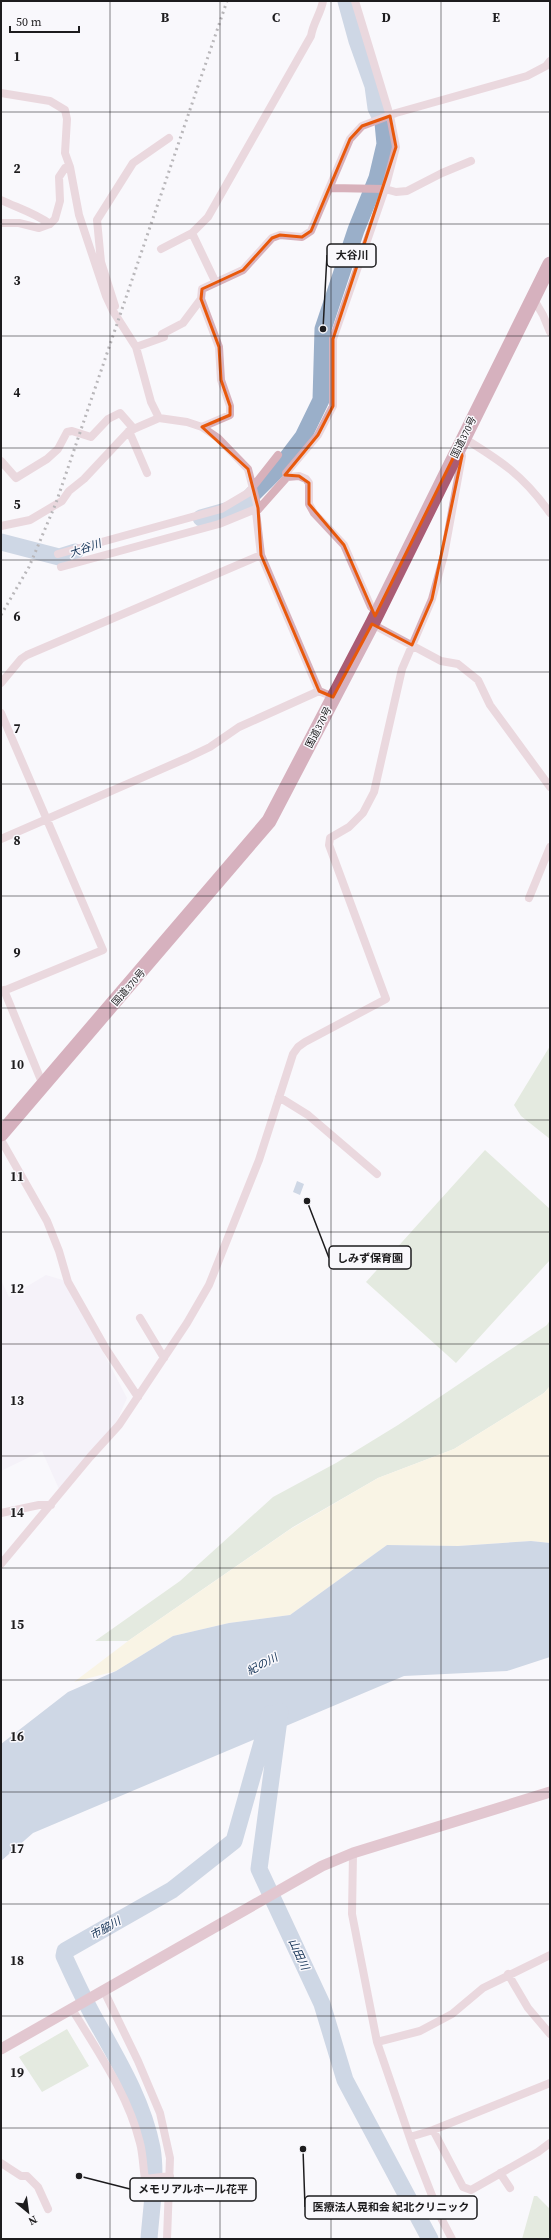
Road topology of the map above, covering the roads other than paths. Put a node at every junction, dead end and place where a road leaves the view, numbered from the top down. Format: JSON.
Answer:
{"nodes":[{"id":1,"x":323,"y":1,"type":"edge"},
{"id":2,"x":355,"y":1,"type":"edge"},
{"id":3,"x":550,"y":61,"type":"edge"},
{"id":4,"x":1,"y":93,"type":"edge"},
{"id":5,"x":390,"y":116,"type":"junction"},
{"id":6,"x":169,"y":138,"type":"dead end"},
{"id":7,"x":471,"y":161,"type":"dead end"},
{"id":8,"x":70,"y":167,"type":"junction"},
{"id":9,"x":330,"y":188,"type":"junction"},
{"id":10,"x":385,"y":189,"type":"junction"},
{"id":11,"x":1,"y":200,"type":"edge"},
{"id":12,"x":22,"y":209,"type":"junction"},
{"id":13,"x":1,"y":223,"type":"edge"},
{"id":14,"x":23,"y":224,"type":"junction"},
{"id":15,"x":50,"y":224,"type":"junction"},
{"id":16,"x":192,"y":233,"type":"junction"},
{"id":17,"x":161,"y":249,"type":"dead end"},
{"id":18,"x":550,"y":264,"type":"edge"},
{"id":19,"x":215,"y":281,"type":"junction"},
{"id":20,"x":533,"y":298,"type":"junction"},
{"id":21,"x":201,"y":299,"type":"junction"},
{"id":22,"x":114,"y":312,"type":"junction"},
{"id":23,"x":550,"y":332,"type":"edge"},
{"id":24,"x":136,"y":346,"type":"junction"},
{"id":25,"x":159,"y":418,"type":"junction"},
{"id":26,"x":202,"y":427,"type":"junction"},
{"id":27,"x":131,"y":430,"type":"junction"},
{"id":28,"x":460,"y":442,"type":"junction"},
{"id":29,"x":278,"y":455,"type":"dead end"},
{"id":30,"x":1,"y":461,"type":"edge"},
{"id":31,"x":146,"y":473,"type":"dead end"},
{"id":32,"x":287,"y":477,"type":"junction"},
{"id":33,"x":252,"y":491,"type":"junction"},
{"id":34,"x":256,"y":505,"type":"junction"},
{"id":35,"x":550,"y":513,"type":"edge"},
{"id":36,"x":1,"y":526,"type":"edge"},
{"id":37,"x":58,"y":554,"type":"dead end"},
{"id":38,"x":261,"y":555,"type":"junction"},
{"id":39,"x":61,"y":567,"type":"dead end"},
{"id":40,"x":375,"y":617,"type":"junction"},
{"id":41,"x":412,"y":645,"type":"junction"},
{"id":42,"x":1,"y":683,"type":"edge"},
{"id":43,"x":319,"y":691,"type":"junction"},
{"id":44,"x":333,"y":697,"type":"junction"},
{"id":45,"x":1,"y":713,"type":"edge"},
{"id":46,"x":550,"y":787,"type":"edge"},
{"id":47,"x":48,"y":818,"type":"junction"},
{"id":48,"x":1,"y":839,"type":"edge"},
{"id":49,"x":550,"y":847,"type":"edge"},
{"id":50,"x":529,"y":898,"type":"dead end"},
{"id":51,"x":2,"y":991,"type":"edge"},
{"id":52,"x":43,"y":1085,"type":"junction"},
{"id":53,"x":279,"y":1097,"type":"junction"},
{"id":54,"x":1,"y":1134,"type":"edge"},
{"id":55,"x":1,"y":1140,"type":"edge"},
{"id":56,"x":377,"y":1174,"type":"dead end"},
{"id":57,"x":140,"y":1318,"type":"dead end"},
{"id":58,"x":164,"y":1358,"type":"junction"},
{"id":59,"x":138,"y":1397,"type":"junction"},
{"id":60,"x":51,"y":1505,"type":"junction"},
{"id":61,"x":1,"y":1513,"type":"edge"},
{"id":62,"x":1,"y":1564,"type":"edge"},
{"id":63,"x":550,"y":1792,"type":"edge"},
{"id":64,"x":353,"y":1853,"type":"junction"},
{"id":65,"x":550,"y":1954,"type":"edge"},
{"id":66,"x":508,"y":1974,"type":"junction"},
{"id":67,"x":104,"y":1991,"type":"junction"},
{"id":68,"x":72,"y":2009,"type":"junction"},
{"id":69,"x":550,"y":2034,"type":"edge"},
{"id":70,"x":377,"y":2042,"type":"junction"},
{"id":71,"x":1,"y":2049,"type":"edge"},
{"id":72,"x":550,"y":2083,"type":"edge"},
{"id":73,"x":433,"y":2130,"type":"junction"},
{"id":74,"x":410,"y":2137,"type":"junction"},
{"id":75,"x":550,"y":2143,"type":"edge"},
{"id":76,"x":1,"y":2163,"type":"edge"},
{"id":77,"x":500,"y":2173,"type":"junction"},
{"id":78,"x":170,"y":2176,"type":"junction"},
{"id":79,"x":510,"y":2188,"type":"dead end"},
{"id":80,"x":48,"y":2209,"type":"dead end"},
{"id":81,"x":167,"y":2239,"type":"edge"},
{"id":82,"x":452,"y":2239,"type":"edge"}],
"edges":[{"from":1,"to":16,"type":"street"},
{"from":2,"to":5,"type":"street"},
{"from":3,"to":5,"type":"street"},
{"from":4,"to":8,"type":"street"},
{"from":5,"to":9,"type":"street"},
{"from":5,"to":10,"type":"street"},
{"from":6,"to":22,"type":"street"},
{"from":7,"to":10,"type":"street"},
{"from":8,"to":15,"type":"street"},
{"from":8,"to":22,"type":"street"},
{"from":9,"to":10,"type":"street"},
{"from":9,"to":19,"type":"street"},
{"from":10,"to":32,"type":"street"},
{"from":11,"to":12,"type":"street"},
{"from":12,"to":14,"type":"street"},
{"from":12,"to":15,"type":"street"},
{"from":13,"to":14,"type":"street"},
{"from":14,"to":15,"type":"street"},
{"from":16,"to":17,"type":"street"},
{"from":16,"to":19,"type":"street"},
{"from":18,"to":20,"type":"highway","name":"国道370号"},
{"from":19,"to":21,"type":"street"},
{"from":20,"to":23,"type":"street"},
{"from":20,"to":28,"type":"highway","name":"国道370号"},
{"from":21,"to":24,"type":"street"},
{"from":21,"to":26,"type":"street"},
{"from":22,"to":24,"type":"street"},
{"from":24,"to":25,"type":"street"},
{"from":25,"to":26,"type":"street"},
{"from":25,"to":27,"type":"street"},
{"from":26,"to":33,"type":"street"},
{"from":27,"to":30,"type":"street"},
{"from":27,"to":31,"type":"street"},
{"from":27,"to":36,"type":"street"},
{"from":28,"to":35,"type":"street"},
{"from":28,"to":40,"type":"highway","name":"国道370号"},
{"from":28,"to":41,"type":"street"},
{"from":29,"to":33,"type":"street"},
{"from":32,"to":34,"type":"street"},
{"from":32,"to":40,"type":"street"},
{"from":33,"to":34,"type":"street"},
{"from":33,"to":37,"type":"street"},
{"from":34,"to":38,"type":"street"},
{"from":34,"to":39,"type":"street"},
{"from":38,"to":42,"type":"street"},
{"from":38,"to":43,"type":"street"},
{"from":40,"to":41,"type":"street"},
{"from":40,"to":44,"type":"highway","name":"国道370号"},
{"from":41,"to":46,"type":"street"},
{"from":41,"to":53,"type":"street"},
{"from":43,"to":44,"type":"street"},
{"from":43,"to":47,"type":"street"},
{"from":44,"to":52,"type":"highway","name":"国道370号"},
{"from":45,"to":47,"type":"street"},
{"from":47,"to":48,"type":"street"},
{"from":47,"to":51,"type":"street"},
{"from":49,"to":50,"type":"street"},
{"from":51,"to":52,"type":"street"},
{"from":52,"to":54,"type":"highway","name":"国道370号"},
{"from":53,"to":56,"type":"street"},
{"from":53,"to":58,"type":"street"},
{"from":55,"to":59,"type":"street"},
{"from":57,"to":58,"type":"street"},
{"from":58,"to":59,"type":"street"},
{"from":59,"to":60,"type":"street"},
{"from":60,"to":61,"type":"street"},
{"from":60,"to":62,"type":"street"},
{"from":63,"to":64,"type":"street"},
{"from":64,"to":67,"type":"street"},
{"from":64,"to":70,"type":"street"},
{"from":65,"to":66,"type":"street"},
{"from":66,"to":69,"type":"street"},
{"from":66,"to":70,"type":"street"},
{"from":67,"to":68,"type":"street"},
{"from":67,"to":78,"type":"street"},
{"from":68,"to":71,"type":"street"},
{"from":68,"to":78,"type":"street"},
{"from":70,"to":74,"type":"street"},
{"from":72,"to":73,"type":"street"},
{"from":73,"to":74,"type":"street"},
{"from":73,"to":77,"type":"street"},
{"from":74,"to":82,"type":"street"},
{"from":75,"to":77,"type":"street"},
{"from":76,"to":80,"type":"street"},
{"from":77,"to":79,"type":"street"},
{"from":78,"to":81,"type":"street"}]}
